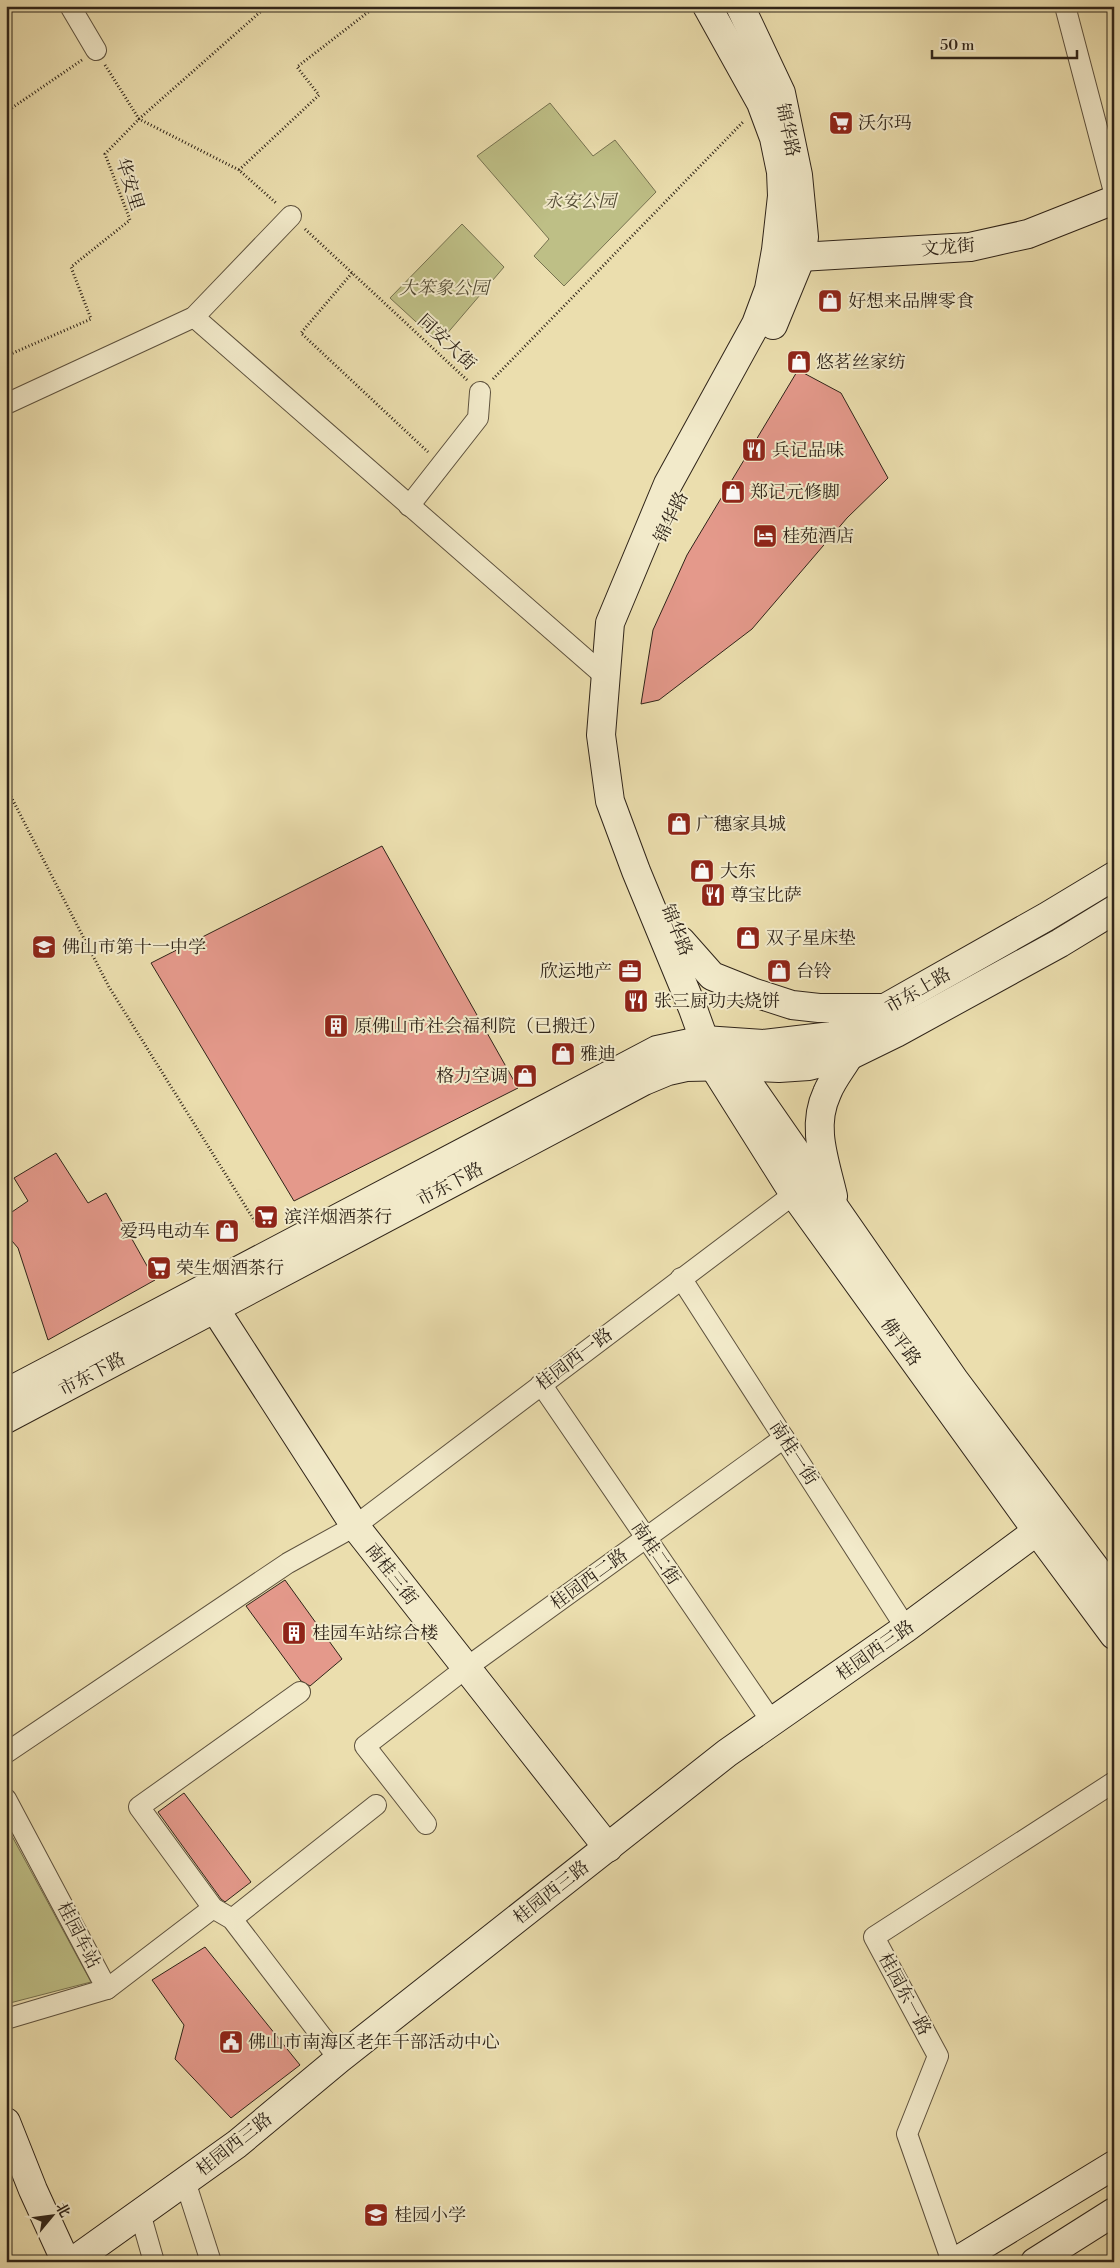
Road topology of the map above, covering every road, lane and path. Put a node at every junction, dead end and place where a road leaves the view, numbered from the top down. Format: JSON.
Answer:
{"nodes":[{"id":1,"x":70,"y":6,"type":"edge"},
{"id":2,"x":267,"y":6,"type":"edge"},
{"id":3,"x":376,"y":6,"type":"edge"},
{"id":4,"x":707,"y":6,"type":"edge"},
{"id":5,"x":740,"y":6,"type":"edge"},
{"id":6,"x":1065,"y":6,"type":"edge"},
{"id":7,"x":96,"y":50,"type":"junction"},
{"id":8,"x":761,"y":103,"type":"junction"},
{"id":9,"x":6,"y":112,"type":"edge"},
{"id":10,"x":139,"y":119,"type":"junction"},
{"id":11,"x":239,"y":170,"type":"junction"},
{"id":12,"x":1114,"y":192,"type":"edge"},
{"id":13,"x":1114,"y":200,"type":"edge"},
{"id":14,"x":291,"y":216,"type":"junction"},
{"id":15,"x":801,"y":257,"type":"junction"},
{"id":16,"x":774,"y":259,"type":"junction"},
{"id":17,"x":352,"y":273,"type":"junction"},
{"id":18,"x":194,"y":317,"type":"junction"},
{"id":19,"x":6,"y":356,"type":"edge"},
{"id":20,"x":480,"y":392,"type":"junction"},
{"id":21,"x":6,"y":404,"type":"edge"},
{"id":22,"x":442,"y":465,"type":"junction"},
{"id":23,"x":409,"y":506,"type":"junction"},
{"id":24,"x":606,"y":677,"type":"junction"},
{"id":25,"x":6,"y":787,"type":"edge"},
{"id":26,"x":1114,"y":876,"type":"edge"},
{"id":27,"x":1114,"y":910,"type":"edge"},
{"id":28,"x":681,"y":941,"type":"junction"},
{"id":29,"x":885,"y":1008,"type":"junction"},
{"id":30,"x":713,"y":1040,"type":"junction"},
{"id":31,"x":849,"y":1056,"type":"junction"},
{"id":32,"x":724,"y":1066,"type":"junction"},
{"id":33,"x":794,"y":1194,"type":"junction"},
{"id":34,"x":837,"y":1212,"type":"junction"},
{"id":35,"x":259,"y":1228,"type":"dead end"},
{"id":36,"x":681,"y":1278,"type":"junction"},
{"id":37,"x":215,"y":1309,"type":"junction"},
{"id":38,"x":541,"y":1384,"type":"junction"},
{"id":39,"x":6,"y":1393,"type":"edge"},
{"id":40,"x":6,"y":1420,"type":"edge"},
{"id":41,"x":784,"y":1438,"type":"junction"},
{"id":42,"x":354,"y":1526,"type":"junction"},
{"id":43,"x":1036,"y":1531,"type":"junction"},
{"id":44,"x":646,"y":1538,"type":"junction"},
{"id":45,"x":1112,"y":1587,"type":"edge"},
{"id":46,"x":906,"y":1628,"type":"junction"},
{"id":47,"x":1114,"y":1635,"type":"edge"},
{"id":48,"x":466,"y":1668,"type":"junction"},
{"id":49,"x":300,"y":1692,"type":"dead end"},
{"id":50,"x":772,"y":1722,"type":"junction"},
{"id":51,"x":6,"y":1753,"type":"edge"},
{"id":52,"x":1114,"y":1782,"type":"edge"},
{"id":53,"x":6,"y":1799,"type":"edge"},
{"id":54,"x":376,"y":1805,"type":"dead end"},
{"id":55,"x":426,"y":1824,"type":"dead end"},
{"id":56,"x":608,"y":1848,"type":"junction"},
{"id":57,"x":213,"y":1908,"type":"junction"},
{"id":58,"x":232,"y":1919,"type":"junction"},
{"id":59,"x":107,"y":1989,"type":"junction"},
{"id":60,"x":6,"y":2019,"type":"edge"},
{"id":61,"x":339,"y":2059,"type":"junction"},
{"id":62,"x":6,"y":2122,"type":"edge"},
{"id":63,"x":1114,"y":2165,"type":"edge"},
{"id":64,"x":185,"y":2180,"type":"junction"},
{"id":65,"x":1114,"y":2212,"type":"edge"},
{"id":66,"x":140,"y":2213,"type":"junction"},
{"id":67,"x":66,"y":2262,"type":"edge"},
{"id":68,"x":72,"y":2262,"type":"edge"},
{"id":69,"x":154,"y":2262,"type":"edge"},
{"id":70,"x":211,"y":2262,"type":"edge"},
{"id":71,"x":953,"y":2262,"type":"edge"},
{"id":72,"x":1035,"y":2262,"type":"edge"}],
"edges":[{"from":1,"to":7,"type":"street"},
{"from":2,"to":10,"type":"path","name":"华安里"},
{"from":3,"to":11,"type":"path"},
{"from":4,"to":8,"type":"main road","name":"锦华路"},
{"from":5,"to":15,"type":"main road","name":"锦华路"},
{"from":6,"to":12,"type":"street"},
{"from":7,"to":9,"type":"path"},
{"from":7,"to":10,"type":"path"},
{"from":8,"to":16,"type":"main road","name":"锦华路"},
{"from":8,"to":20,"type":"path","name":"同安大街"},
{"from":10,"to":11,"type":"path","name":"同安大街"},
{"from":10,"to":19,"type":"path","name":"华安里"},
{"from":11,"to":14,"type":"path","name":"同安大街"},
{"from":13,"to":15,"type":"main road","name":"文龙街"},
{"from":14,"to":17,"type":"path","name":"同安大街"},
{"from":14,"to":18,"type":"street"},
{"from":15,"to":16,"type":"main road","name":"文龙街"},
{"from":15,"to":28,"type":"main road","name":"锦华路"},
{"from":16,"to":24,"type":"main road","name":"锦华路"},
{"from":17,"to":20,"type":"path","name":"同安大街"},
{"from":17,"to":22,"type":"path"},
{"from":18,"to":21,"type":"street"},
{"from":18,"to":23,"type":"street"},
{"from":20,"to":22,"type":"street"},
{"from":22,"to":23,"type":"street"},
{"from":23,"to":24,"type":"street"},
{"from":24,"to":30,"type":"main road","name":"锦华路"},
{"from":25,"to":35,"type":"path"},
{"from":26,"to":29,"type":"main road","name":"市东上路"},
{"from":27,"to":31,"type":"main road","name":"市东上路"},
{"from":28,"to":29,"type":"main road"},
{"from":28,"to":30,"type":"main road","name":"锦华路"},
{"from":29,"to":30,"type":"main road","name":"市东上路"},
{"from":30,"to":32,"type":"main road","name":"佛平路"},
{"from":30,"to":39,"type":"main road","name":"市东下路"},
{"from":31,"to":32,"type":"main road","name":"市东上路"},
{"from":31,"to":34,"type":"main road"},
{"from":32,"to":33,"type":"main road","name":"佛平路"},
{"from":32,"to":34,"type":"main road","name":"佛平路"},
{"from":32,"to":37,"type":"main road","name":"市东下路"},
{"from":33,"to":36,"type":"street","name":"桂园西一路"},
{"from":33,"to":43,"type":"main road","name":"佛平路"},
{"from":34,"to":45,"type":"main road","name":"佛平路"},
{"from":36,"to":38,"type":"street","name":"桂园西一路"},
{"from":36,"to":41,"type":"street","name":"南桂一街"},
{"from":37,"to":40,"type":"main road","name":"市东下路"},
{"from":37,"to":42,"type":"main road","name":"南桂三街"},
{"from":38,"to":42,"type":"street","name":"桂园西一路"},
{"from":38,"to":44,"type":"street","name":"南桂二街"},
{"from":41,"to":44,"type":"street","name":"桂园西二路"},
{"from":41,"to":46,"type":"street","name":"南桂一街"},
{"from":42,"to":48,"type":"main road","name":"南桂三街"},
{"from":42,"to":51,"type":"street","name":"桂园西一路"},
{"from":43,"to":46,"type":"main road","name":"桂园西三路"},
{"from":43,"to":47,"type":"main road","name":"佛平路"},
{"from":44,"to":48,"type":"street","name":"桂园西二路"},
{"from":44,"to":50,"type":"street","name":"南桂二街"},
{"from":46,"to":50,"type":"main road","name":"桂园西三路"},
{"from":48,"to":55,"type":"street","name":"桂园西二路"},
{"from":48,"to":56,"type":"main road","name":"南桂三街"},
{"from":49,"to":57,"type":"street"},
{"from":50,"to":56,"type":"main road","name":"桂园西三路"},
{"from":52,"to":71,"type":"street","name":"桂园东一路"},
{"from":53,"to":59,"type":"street","name":"桂园车站"},
{"from":54,"to":58,"type":"street"},
{"from":56,"to":61,"type":"main road","name":"桂园西三路"},
{"from":57,"to":58,"type":"street"},
{"from":57,"to":59,"type":"street"},
{"from":58,"to":61,"type":"street"},
{"from":59,"to":60,"type":"street"},
{"from":61,"to":64,"type":"main road","name":"桂园西三路"},
{"from":62,"to":67,"type":"main road"},
{"from":63,"to":71,"type":"main road"},
{"from":64,"to":66,"type":"main road","name":"桂园西三路"},
{"from":64,"to":70,"type":"street"},
{"from":65,"to":72,"type":"main road"},
{"from":66,"to":68,"type":"main road","name":"桂园西三路"},
{"from":66,"to":69,"type":"street"}]}
